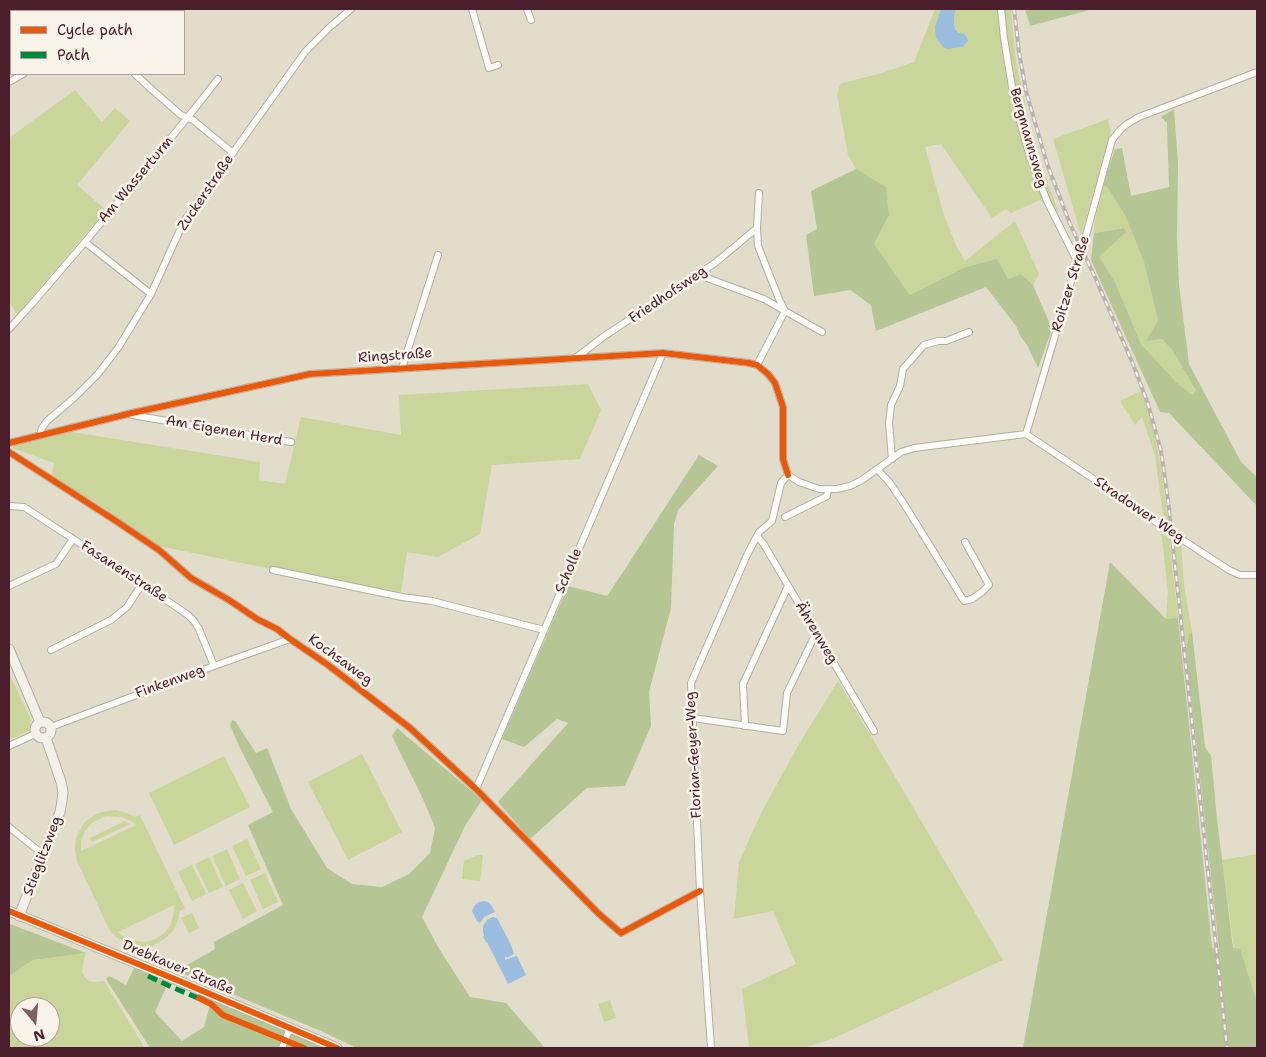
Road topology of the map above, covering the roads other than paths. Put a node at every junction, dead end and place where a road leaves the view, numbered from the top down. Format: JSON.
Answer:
{"nodes":[{"id":1,"x":351,"y":9,"type":"edge"},
{"id":2,"x":472,"y":9,"type":"edge"},
{"id":3,"x":527,"y":9,"type":"edge"},
{"id":4,"x":1001,"y":9,"type":"edge"},
{"id":5,"x":531,"y":20,"type":"dead end"},
{"id":6,"x":498,"y":65,"type":"dead end"},
{"id":7,"x":1257,"y":72,"type":"edge"},
{"id":8,"x":21,"y":75,"type":"edge"},
{"id":9,"x":136,"y":75,"type":"edge"},
{"id":10,"x":218,"y":79,"type":"dead end"},
{"id":11,"x":9,"y":82,"type":"edge"},
{"id":12,"x":188,"y":117,"type":"junction"},
{"id":13,"x":233,"y":153,"type":"junction"},
{"id":14,"x":759,"y":193,"type":"dead end"},
{"id":15,"x":757,"y":228,"type":"junction"},
{"id":16,"x":85,"y":242,"type":"junction"},
{"id":17,"x":438,"y":255,"type":"dead end"},
{"id":18,"x":1077,"y":261,"type":"junction"},
{"id":19,"x":698,"y":275,"type":"junction"},
{"id":20,"x":151,"y":294,"type":"junction"},
{"id":21,"x":785,"y":311,"type":"junction"},
{"id":22,"x":9,"y":329,"type":"edge"},
{"id":23,"x":822,"y":332,"type":"dead end"},
{"id":24,"x":969,"y":332,"type":"dead end"},
{"id":25,"x":663,"y":353,"type":"junction"},
{"id":26,"x":576,"y":358,"type":"junction"},
{"id":27,"x":757,"y":365,"type":"junction"},
{"id":28,"x":402,"y":368,"type":"junction"},
{"id":29,"x":128,"y":414,"type":"junction"},
{"id":30,"x":1026,"y":434,"type":"junction"},
{"id":31,"x":42,"y":435,"type":"junction"},
{"id":32,"x":291,"y":442,"type":"dead end"},
{"id":33,"x":9,"y":443,"type":"edge"},
{"id":34,"x":9,"y":452,"type":"edge"},
{"id":35,"x":892,"y":459,"type":"junction"},
{"id":36,"x":878,"y":470,"type":"junction"},
{"id":37,"x":788,"y":475,"type":"junction"},
{"id":38,"x":828,"y":490,"type":"junction"},
{"id":39,"x":9,"y":506,"type":"edge"},
{"id":40,"x":785,"y":517,"type":"dead end"},
{"id":41,"x":757,"y":536,"type":"junction"},
{"id":42,"x":73,"y":539,"type":"junction"},
{"id":43,"x":965,"y":542,"type":"dead end"},
{"id":44,"x":273,"y":570,"type":"dead end"},
{"id":45,"x":1257,"y":575,"type":"edge"},
{"id":46,"x":142,"y":584,"type":"junction"},
{"id":47,"x":9,"y":586,"type":"edge"},
{"id":48,"x":788,"y":586,"type":"junction"},
{"id":49,"x":544,"y":630,"type":"junction"},
{"id":50,"x":816,"y":633,"type":"junction"},
{"id":51,"x":290,"y":639,"type":"junction"},
{"id":52,"x":9,"y":649,"type":"edge"},
{"id":53,"x":51,"y":650,"type":"dead end"},
{"id":54,"x":214,"y":666,"type":"junction"},
{"id":55,"x":693,"y":718,"type":"junction"},
{"id":56,"x":40,"y":722,"type":"junction"},
{"id":57,"x":745,"y":726,"type":"junction"},
{"id":58,"x":51,"y":727,"type":"junction"},
{"id":59,"x":874,"y":731,"type":"dead end"},
{"id":60,"x":35,"y":734,"type":"junction"},
{"id":61,"x":46,"y":738,"type":"junction"},
{"id":62,"x":9,"y":746,"type":"edge"},
{"id":63,"x":476,"y":789,"type":"junction"},
{"id":64,"x":9,"y":827,"type":"edge"},
{"id":65,"x":44,"y":855,"type":"junction"},
{"id":66,"x":700,"y":890,"type":"junction"},
{"id":67,"x":9,"y":911,"type":"edge"},
{"id":68,"x":19,"y":916,"type":"junction"},
{"id":69,"x":290,"y":1028,"type":"junction"},
{"id":70,"x":282,"y":1048,"type":"edge"},
{"id":71,"x":337,"y":1048,"type":"edge"},
{"id":72,"x":711,"y":1048,"type":"edge"}],
"edges":[{"from":1,"to":13,"type":"street","name":"Zuckerstraße"},
{"from":2,"to":6,"type":"street"},
{"from":3,"to":5,"type":"street"},
{"from":4,"to":18,"type":"street","name":"Bergmannsweg"},
{"from":7,"to":18,"type":"street","name":"Roitzer Straße"},
{"from":8,"to":11,"type":"street"},
{"from":9,"to":12,"type":"street"},
{"from":10,"to":12,"type":"street","name":"Am Wasserturm"},
{"from":12,"to":13,"type":"street"},
{"from":12,"to":16,"type":"street","name":"Am Wasserturm"},
{"from":13,"to":20,"type":"street","name":"Zuckerstraße"},
{"from":14,"to":15,"type":"street"},
{"from":15,"to":19,"type":"street","name":"Friedhofsweg"},
{"from":15,"to":21,"type":"street"},
{"from":16,"to":20,"type":"street"},
{"from":16,"to":22,"type":"street","name":"Am Wasserturm"},
{"from":17,"to":28,"type":"street"},
{"from":18,"to":30,"type":"street","name":"Roitzer Straße"},
{"from":19,"to":21,"type":"street"},
{"from":19,"to":26,"type":"street","name":"Friedhofsweg"},
{"from":20,"to":31,"type":"street","name":"Zuckerstraße"},
{"from":21,"to":23,"type":"street"},
{"from":21,"to":27,"type":"street"},
{"from":24,"to":35,"type":"street"},
{"from":25,"to":26,"type":"street","name":"Ringstraße"},
{"from":25,"to":27,"type":"street","name":"Ringstraße"},
{"from":25,"to":49,"type":"street","name":"Scholle"},
{"from":26,"to":28,"type":"street","name":"Ringstraße"},
{"from":27,"to":37,"type":"street"},
{"from":28,"to":29,"type":"street","name":"Ringstraße"},
{"from":29,"to":31,"type":"street","name":"Ringstraße"},
{"from":29,"to":32,"type":"street","name":"Am Eigenen Herd"},
{"from":30,"to":35,"type":"street"},
{"from":30,"to":45,"type":"street","name":"Stradower Weg"},
{"from":31,"to":33,"type":"street","name":"Ringstraße"},
{"from":34,"to":51,"type":"street","name":"Kochsaweg"},
{"from":35,"to":36,"type":"street"},
{"from":36,"to":38,"type":"street"},
{"from":36,"to":43,"type":"street"},
{"from":37,"to":38,"type":"street"},
{"from":37,"to":41,"type":"street","name":"Florian-Geyer-Weg"},
{"from":38,"to":40,"type":"street"},
{"from":39,"to":42,"type":"street","name":"Fasanenstraße"},
{"from":41,"to":48,"type":"street","name":"Ährenweg"},
{"from":41,"to":55,"type":"street","name":"Florian-Geyer-Weg"},
{"from":42,"to":46,"type":"street","name":"Fasanenstraße"},
{"from":42,"to":47,"type":"street"},
{"from":44,"to":49,"type":"street"},
{"from":46,"to":53,"type":"street"},
{"from":46,"to":54,"type":"street","name":"Fasanenstraße"},
{"from":48,"to":50,"type":"street","name":"Ährenweg"},
{"from":48,"to":57,"type":"street"},
{"from":49,"to":63,"type":"street","name":"Scholle"},
{"from":50,"to":57,"type":"street"},
{"from":50,"to":59,"type":"street","name":"Ährenweg"},
{"from":51,"to":54,"type":"street","name":"Finkenweg"},
{"from":51,"to":63,"type":"street","name":"Kochsaweg"},
{"from":52,"to":56,"type":"street"},
{"from":54,"to":58,"type":"street","name":"Finkenweg"},
{"from":55,"to":57,"type":"street"},
{"from":55,"to":66,"type":"street","name":"Florian-Geyer-Weg"},
{"from":56,"to":58,"type":"street"},
{"from":56,"to":60,"type":"street"},
{"from":58,"to":61,"type":"street"},
{"from":60,"to":61,"type":"street"},
{"from":60,"to":62,"type":"street"},
{"from":61,"to":65,"type":"street","name":"Stieglitzweg"},
{"from":63,"to":66,"type":"street","name":"Kochsaweg"},
{"from":64,"to":65,"type":"street"},
{"from":65,"to":68,"type":"street","name":"Stieglitzweg"},
{"from":66,"to":72,"type":"street","name":"Florian-Geyer-Weg"},
{"from":67,"to":68,"type":"street","name":"Drebkauer Straße"},
{"from":68,"to":69,"type":"street","name":"Drebkauer Straße"},
{"from":69,"to":70,"type":"street"},
{"from":69,"to":71,"type":"street","name":"Drebkauer Straße"}]}
